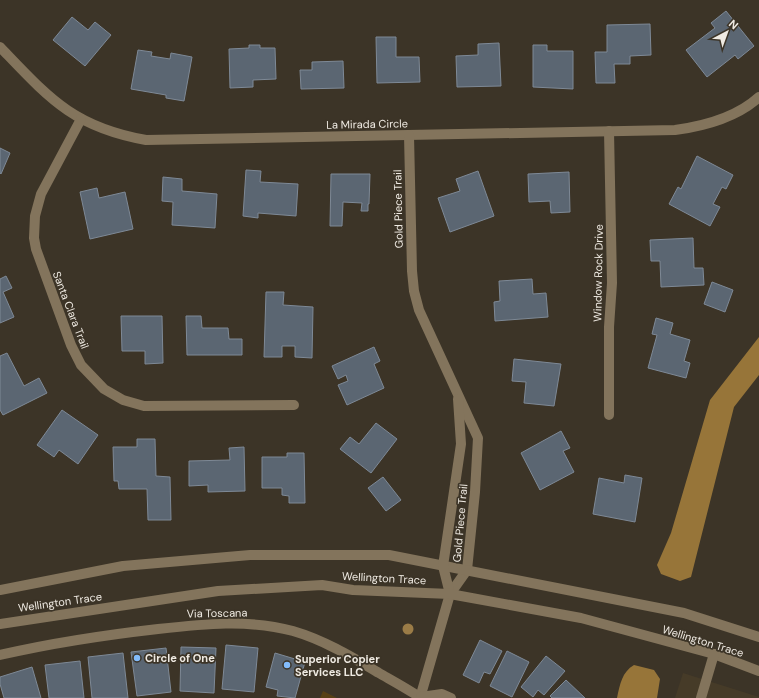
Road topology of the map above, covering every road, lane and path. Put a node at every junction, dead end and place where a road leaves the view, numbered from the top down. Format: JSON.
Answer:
{"nodes":[{"id":1,"x":0,"y":47,"type":"edge"},
{"id":2,"x":759,"y":97,"type":"edge"},
{"id":3,"x":81,"y":119,"type":"junction"},
{"id":4,"x":609,"y":131,"type":"junction"},
{"id":5,"x":409,"y":135,"type":"junction"},
{"id":6,"x":458,"y":393,"type":"junction"},
{"id":7,"x":294,"y":405,"type":"dead end"},
{"id":8,"x":610,"y":415,"type":"dead end"},
{"id":9,"x":443,"y":566,"type":"junction"},
{"id":10,"x":467,"y":570,"type":"junction"},
{"id":11,"x":0,"y":590,"type":"edge"},
{"id":12,"x":450,"y":594,"type":"junction"},
{"id":13,"x":0,"y":624,"type":"edge"},
{"id":14,"x":759,"y":637,"type":"edge"},
{"id":15,"x":0,"y":654,"type":"edge"},
{"id":16,"x":714,"y":654,"type":"junction"},
{"id":17,"x":759,"y":671,"type":"edge"},
{"id":18,"x":421,"y":698,"type":"edge"},
{"id":19,"x":450,"y":698,"type":"edge"},
{"id":20,"x":701,"y":698,"type":"edge"}],
"edges":[{"from":1,"to":3,"type":"street","name":"La Mirada Circle"},
{"from":2,"to":4,"type":"street","name":"La Mirada Circle"},
{"from":3,"to":5,"type":"street","name":"La Mirada Circle"},
{"from":3,"to":7,"type":"street","name":"Santa Clara Trail"},
{"from":4,"to":5,"type":"street","name":"La Mirada Circle"},
{"from":4,"to":8,"type":"street","name":"Window Rock Drive"},
{"from":5,"to":6,"type":"street","name":"Gold Piece Trail"},
{"from":6,"to":9,"type":"street","name":"Gold Piece Trail"},
{"from":6,"to":10,"type":"street","name":"Gold Piece Trail"},
{"from":9,"to":10,"type":"street","name":"Wellington Trace"},
{"from":9,"to":11,"type":"street","name":"Wellington Trace"},
{"from":9,"to":12,"type":"street","name":"Gold Piece Trail"},
{"from":10,"to":12,"type":"street","name":"Gold Piece Trail"},
{"from":10,"to":14,"type":"street","name":"Wellington Trace"},
{"from":12,"to":13,"type":"street","name":"Wellington Trace"},
{"from":12,"to":16,"type":"street","name":"Wellington Trace"},
{"from":12,"to":18,"type":"street"},
{"from":15,"to":18,"type":"street","name":"Via Toscana"},
{"from":16,"to":17,"type":"street","name":"Wellington Trace"},
{"from":16,"to":20,"type":"street"},
{"from":18,"to":19,"type":"street"}]}
